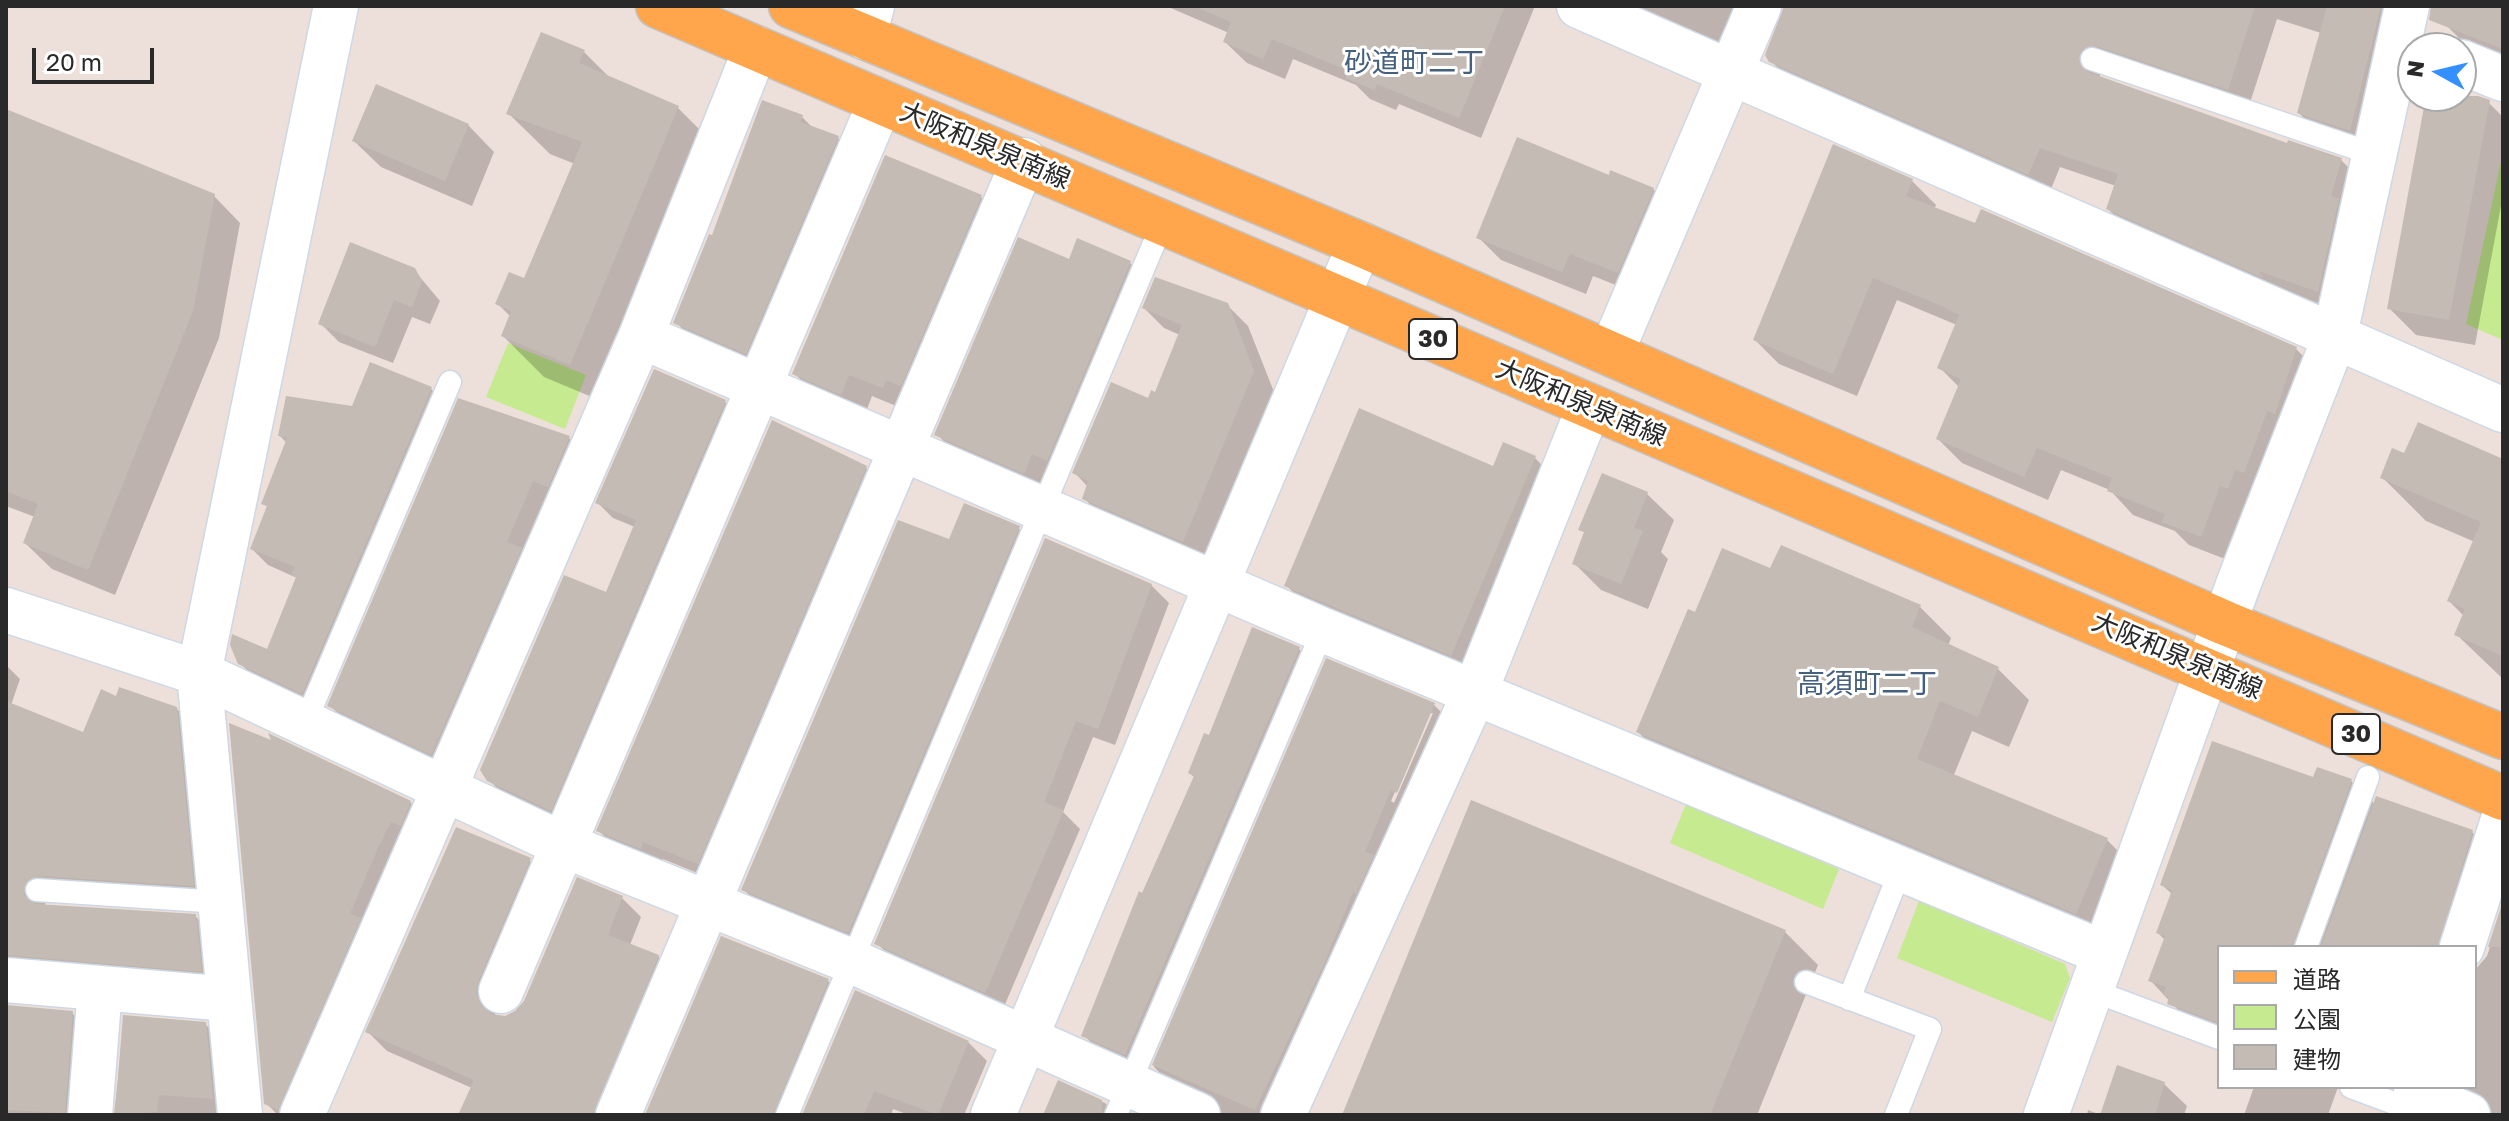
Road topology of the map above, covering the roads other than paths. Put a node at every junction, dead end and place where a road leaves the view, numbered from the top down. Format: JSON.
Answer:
{"nodes":[{"id":1,"x":336,"y":6,"type":"edge"},
{"id":2,"x":658,"y":6,"type":"edge"},
{"id":3,"x":791,"y":6,"type":"edge"},
{"id":4,"x":1759,"y":6,"type":"edge"},
{"id":5,"x":1587,"y":8,"type":"edge"},
{"id":6,"x":868,"y":21,"type":"edge"},
{"id":7,"x":2412,"y":31,"type":"edge"},
{"id":8,"x":756,"y":48,"type":"junction"},
{"id":9,"x":2092,"y":59,"type":"dead end"},
{"id":10,"x":2477,"y":68,"type":"edge"},
{"id":11,"x":1730,"y":73,"type":"junction"},
{"id":12,"x":2503,"y":79,"type":"edge"},
{"id":13,"x":880,"y":103,"type":"junction"},
{"id":14,"x":2376,"y":155,"type":"junction"},
{"id":15,"x":1024,"y":160,"type":"junction"},
{"id":16,"x":1163,"y":222,"type":"junction"},
{"id":17,"x":1360,"y":244,"type":"junction"},
{"id":18,"x":1337,"y":296,"type":"junction"},
{"id":19,"x":641,"y":336,"type":"junction"},
{"id":20,"x":2334,"y":339,"type":"junction"},
{"id":21,"x":1611,"y":353,"type":"junction"},
{"id":22,"x":450,"y":382,"type":"dead end"},
{"id":23,"x":759,"y":388,"type":"junction"},
{"id":24,"x":1589,"y":407,"type":"junction"},
{"id":25,"x":2503,"y":410,"type":"edge"},
{"id":26,"x":901,"y":450,"type":"junction"},
{"id":27,"x":1043,"y":508,"type":"junction"},
{"id":28,"x":1219,"y":582,"type":"junction"},
{"id":29,"x":6,"y":610,"type":"edge"},
{"id":30,"x":2225,"y":623,"type":"junction"},
{"id":31,"x":1323,"y":630,"type":"junction"},
{"id":32,"x":2209,"y":670,"type":"junction"},
{"id":33,"x":199,"y":673,"type":"junction"},
{"id":34,"x":1475,"y":692,"type":"junction"},
{"id":35,"x":305,"y":723,"type":"junction"},
{"id":36,"x":2503,"y":737,"type":"edge"},
{"id":37,"x":2368,"y":777,"type":"dead end"},
{"id":38,"x":446,"y":790,"type":"junction"},
{"id":39,"x":2503,"y":798,"type":"edge"},
{"id":40,"x":2503,"y":820,"type":"edge"},
{"id":41,"x":566,"y":846,"type":"junction"},
{"id":42,"x":1901,"y":869,"type":"junction"},
{"id":43,"x":37,"y":890,"type":"dead end"},
{"id":44,"x":221,"y":902,"type":"junction"},
{"id":45,"x":708,"y":903,"type":"junction"},
{"id":46,"x":2307,"y":945,"type":"edge"},
{"id":47,"x":2463,"y":945,"type":"edge"},
{"id":48,"x":851,"y":961,"type":"junction"},
{"id":49,"x":2098,"y":972,"type":"junction"},
{"id":50,"x":6,"y":980,"type":"edge"},
{"id":51,"x":1806,"y":982,"type":"dead end"},
{"id":52,"x":100,"y":988,"type":"junction"},
{"id":53,"x":501,"y":991,"type":"dead end"},
{"id":54,"x":229,"y":999,"type":"junction"},
{"id":55,"x":1849,"y":999,"type":"junction"},
{"id":56,"x":2217,"y":1037,"type":"edge"},
{"id":57,"x":1026,"y":1041,"type":"junction"},
{"id":58,"x":2360,"y":1089,"type":"edge"},
{"id":59,"x":1122,"y":1100,"type":"edge"},
{"id":60,"x":2413,"y":1101,"type":"edge"},
{"id":61,"x":90,"y":1115,"type":"edge"},
{"id":62,"x":240,"y":1115,"type":"edge"},
{"id":63,"x":302,"y":1115,"type":"edge"},
{"id":64,"x":618,"y":1115,"type":"edge"},
{"id":65,"x":787,"y":1115,"type":"edge"},
{"id":66,"x":993,"y":1115,"type":"edge"},
{"id":67,"x":1198,"y":1115,"type":"edge"},
{"id":68,"x":1283,"y":1115,"type":"edge"},
{"id":69,"x":1896,"y":1115,"type":"edge"},
{"id":70,"x":2046,"y":1115,"type":"edge"},
{"id":71,"x":2468,"y":1115,"type":"edge"}],
"edges":[{"from":1,"to":33,"type":"street"},
{"from":2,"to":8,"type":"main road","name":"大阪和泉泉南線","number":"30"},
{"from":3,"to":6,"type":"main road","name":"大阪和泉泉南線","number":"30"},
{"from":4,"to":11,"type":"street"},
{"from":5,"to":11,"type":"street"},
{"from":6,"to":17,"type":"main road","name":"大阪和泉泉南線","number":"30"},
{"from":7,"to":14,"type":"street"},
{"from":8,"to":13,"type":"main road","name":"大阪和泉泉南線","number":"30"},
{"from":8,"to":19,"type":"street"},
{"from":9,"to":14,"type":"lane"},
{"from":10,"to":12,"type":"street"},
{"from":11,"to":20,"type":"street"},
{"from":11,"to":21,"type":"street"},
{"from":13,"to":15,"type":"main road","name":"大阪和泉泉南線","number":"30"},
{"from":13,"to":23,"type":"street"},
{"from":14,"to":20,"type":"street"},
{"from":15,"to":16,"type":"main road","name":"大阪和泉泉南線","number":"30"},
{"from":15,"to":26,"type":"street"},
{"from":16,"to":18,"type":"main road","name":"大阪和泉泉南線","number":"30"},
{"from":16,"to":27,"type":"lane"},
{"from":17,"to":18,"type":"street"},
{"from":17,"to":21,"type":"main road","name":"大阪和泉泉南線","number":"30"},
{"from":18,"to":24,"type":"main road","name":"大阪和泉泉南線","number":"30"},
{"from":18,"to":28,"type":"street"},
{"from":19,"to":23,"type":"street"},
{"from":19,"to":38,"type":"street"},
{"from":20,"to":25,"type":"street"},
{"from":20,"to":30,"type":"street"},
{"from":21,"to":30,"type":"main road","name":"大阪和泉泉南線","number":"30"},
{"from":22,"to":35,"type":"lane"},
{"from":23,"to":26,"type":"street"},
{"from":23,"to":41,"type":"street"},
{"from":24,"to":32,"type":"main road","name":"大阪和泉泉南線","number":"30"},
{"from":24,"to":34,"type":"street"},
{"from":26,"to":27,"type":"street"},
{"from":26,"to":45,"type":"street"},
{"from":27,"to":28,"type":"street"},
{"from":27,"to":48,"type":"lane"},
{"from":28,"to":31,"type":"street"},
{"from":28,"to":57,"type":"street"},
{"from":29,"to":33,"type":"street"},
{"from":30,"to":32,"type":"street"},
{"from":30,"to":36,"type":"main road","name":"大阪和泉泉南線","number":"30"},
{"from":31,"to":34,"type":"street"},
{"from":31,"to":59,"type":"lane"},
{"from":32,"to":39,"type":"main road","name":"大阪和泉泉南線","number":"30"},
{"from":32,"to":49,"type":"street"},
{"from":33,"to":35,"type":"street"},
{"from":33,"to":44,"type":"street"},
{"from":34,"to":42,"type":"street"},
{"from":34,"to":68,"type":"street"},
{"from":35,"to":38,"type":"street"},
{"from":37,"to":46,"type":"lane"},
{"from":38,"to":41,"type":"street"},
{"from":38,"to":63,"type":"street"},
{"from":40,"to":47,"type":"street"},
{"from":41,"to":45,"type":"street"},
{"from":41,"to":53,"type":"street"},
{"from":42,"to":49,"type":"street"},
{"from":42,"to":55,"type":"lane"},
{"from":43,"to":44,"type":"lane"},
{"from":44,"to":54,"type":"street"},
{"from":45,"to":48,"type":"street"},
{"from":45,"to":64,"type":"street"},
{"from":48,"to":57,"type":"street"},
{"from":48,"to":65,"type":"lane"},
{"from":49,"to":56,"type":"lane"},
{"from":49,"to":70,"type":"street"},
{"from":50,"to":52,"type":"street"},
{"from":51,"to":55,"type":"lane"},
{"from":52,"to":54,"type":"street"},
{"from":52,"to":61,"type":"street"},
{"from":54,"to":62,"type":"street"},
{"from":55,"to":69,"type":"lane"},
{"from":57,"to":59,"type":"street"},
{"from":57,"to":66,"type":"street"},
{"from":58,"to":60,"type":"lane"},
{"from":59,"to":67,"type":"street"},
{"from":60,"to":71,"type":"street"}]}
